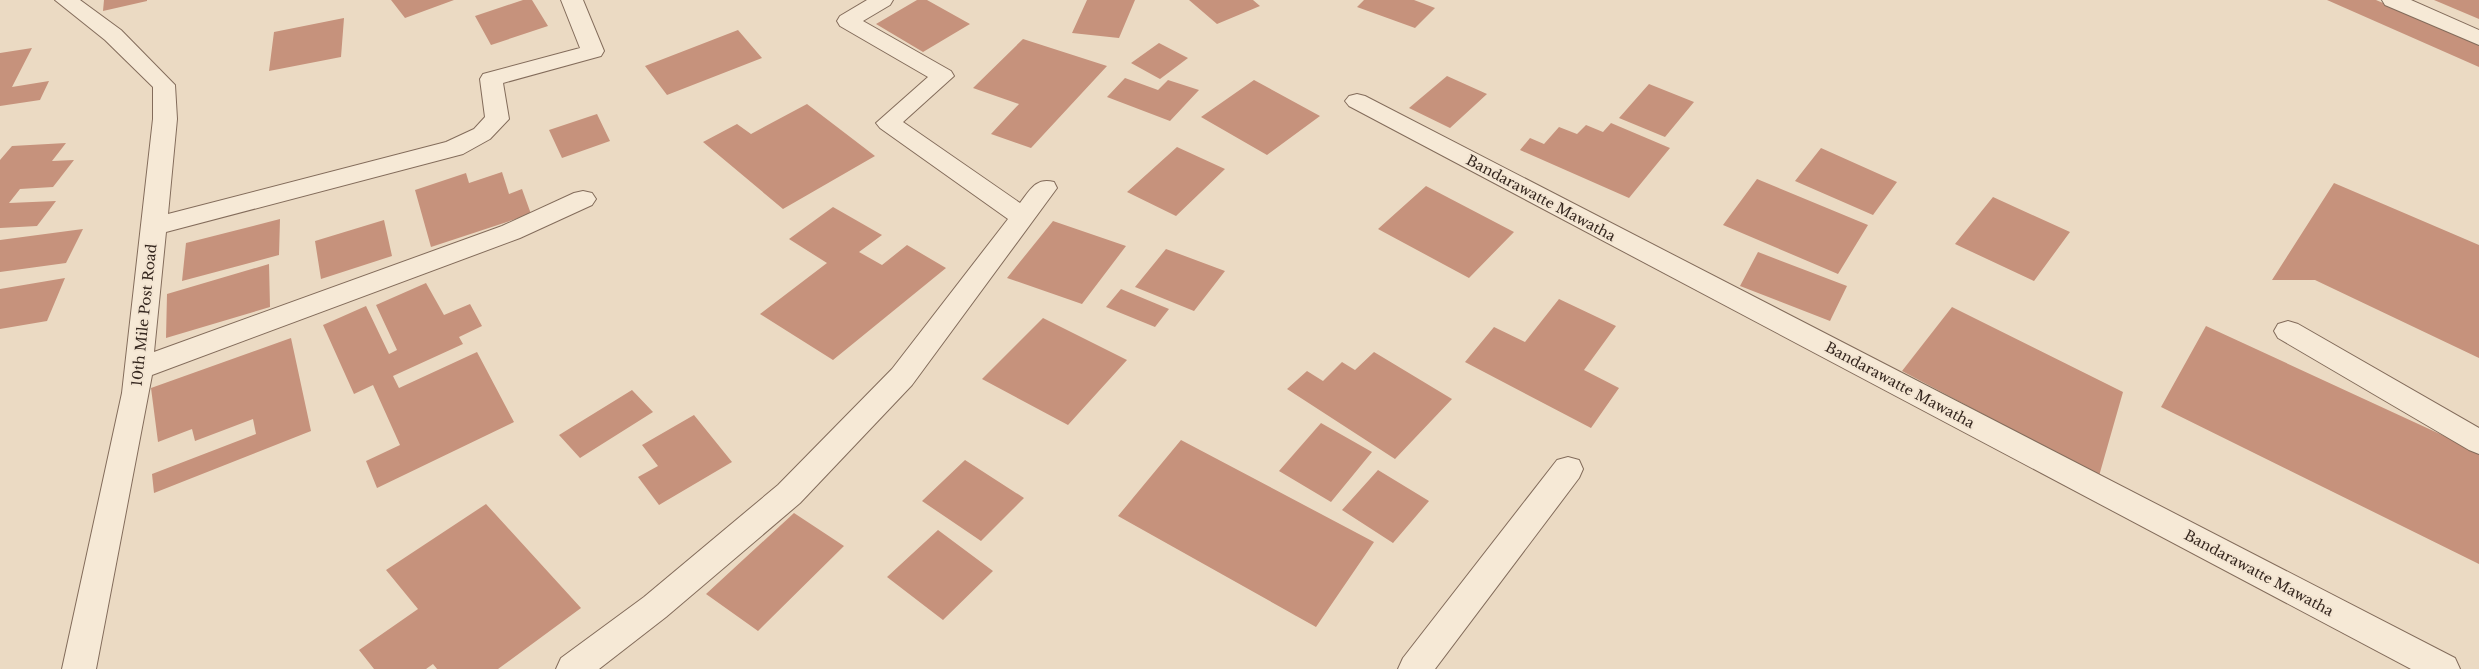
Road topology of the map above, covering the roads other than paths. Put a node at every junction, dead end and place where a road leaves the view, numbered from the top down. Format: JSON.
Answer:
{"nodes":[{"id":1,"x":66,"y":0,"type":"edge"},
{"id":2,"x":572,"y":0,"type":"edge"},
{"id":3,"x":882,"y":0,"type":"edge"},
{"id":4,"x":2393,"y":0,"type":"edge"},
{"id":5,"x":2479,"y":38,"type":"edge"},
{"id":6,"x":1357,"y":101,"type":"dead end"},
{"id":7,"x":1045,"y":188,"type":"dead end"},
{"id":8,"x":583,"y":199,"type":"dead end"},
{"id":9,"x":1023,"y":217,"type":"junction"},
{"id":10,"x":153,"y":227,"type":"junction"},
{"id":11,"x":2288,"y":331,"type":"dead end"},
{"id":12,"x":139,"y":369,"type":"junction"},
{"id":13,"x":2479,"y":442,"type":"edge"},
{"id":14,"x":1568,"y":469,"type":"dead end"},
{"id":15,"x":79,"y":669,"type":"edge"},
{"id":16,"x":573,"y":669,"type":"edge"},
{"id":17,"x":1415,"y":669,"type":"edge"},
{"id":18,"x":2443,"y":669,"type":"edge"}],
"edges":[{"from":1,"to":10,"type":"street","name":"10th Mile Post Road"},
{"from":2,"to":10,"type":"street"},
{"from":3,"to":9,"type":"street"},
{"from":4,"to":5,"type":"street"},
{"from":6,"to":18,"type":"street","name":"Bandarawatte Mawatha"},
{"from":7,"to":9,"type":"street"},
{"from":8,"to":12,"type":"street"},
{"from":9,"to":16,"type":"street"},
{"from":10,"to":12,"type":"street","name":"10th Mile Post Road"},
{"from":11,"to":13,"type":"street"},
{"from":12,"to":15,"type":"street","name":"10th Mile Post Road"},
{"from":14,"to":17,"type":"street"}]}
